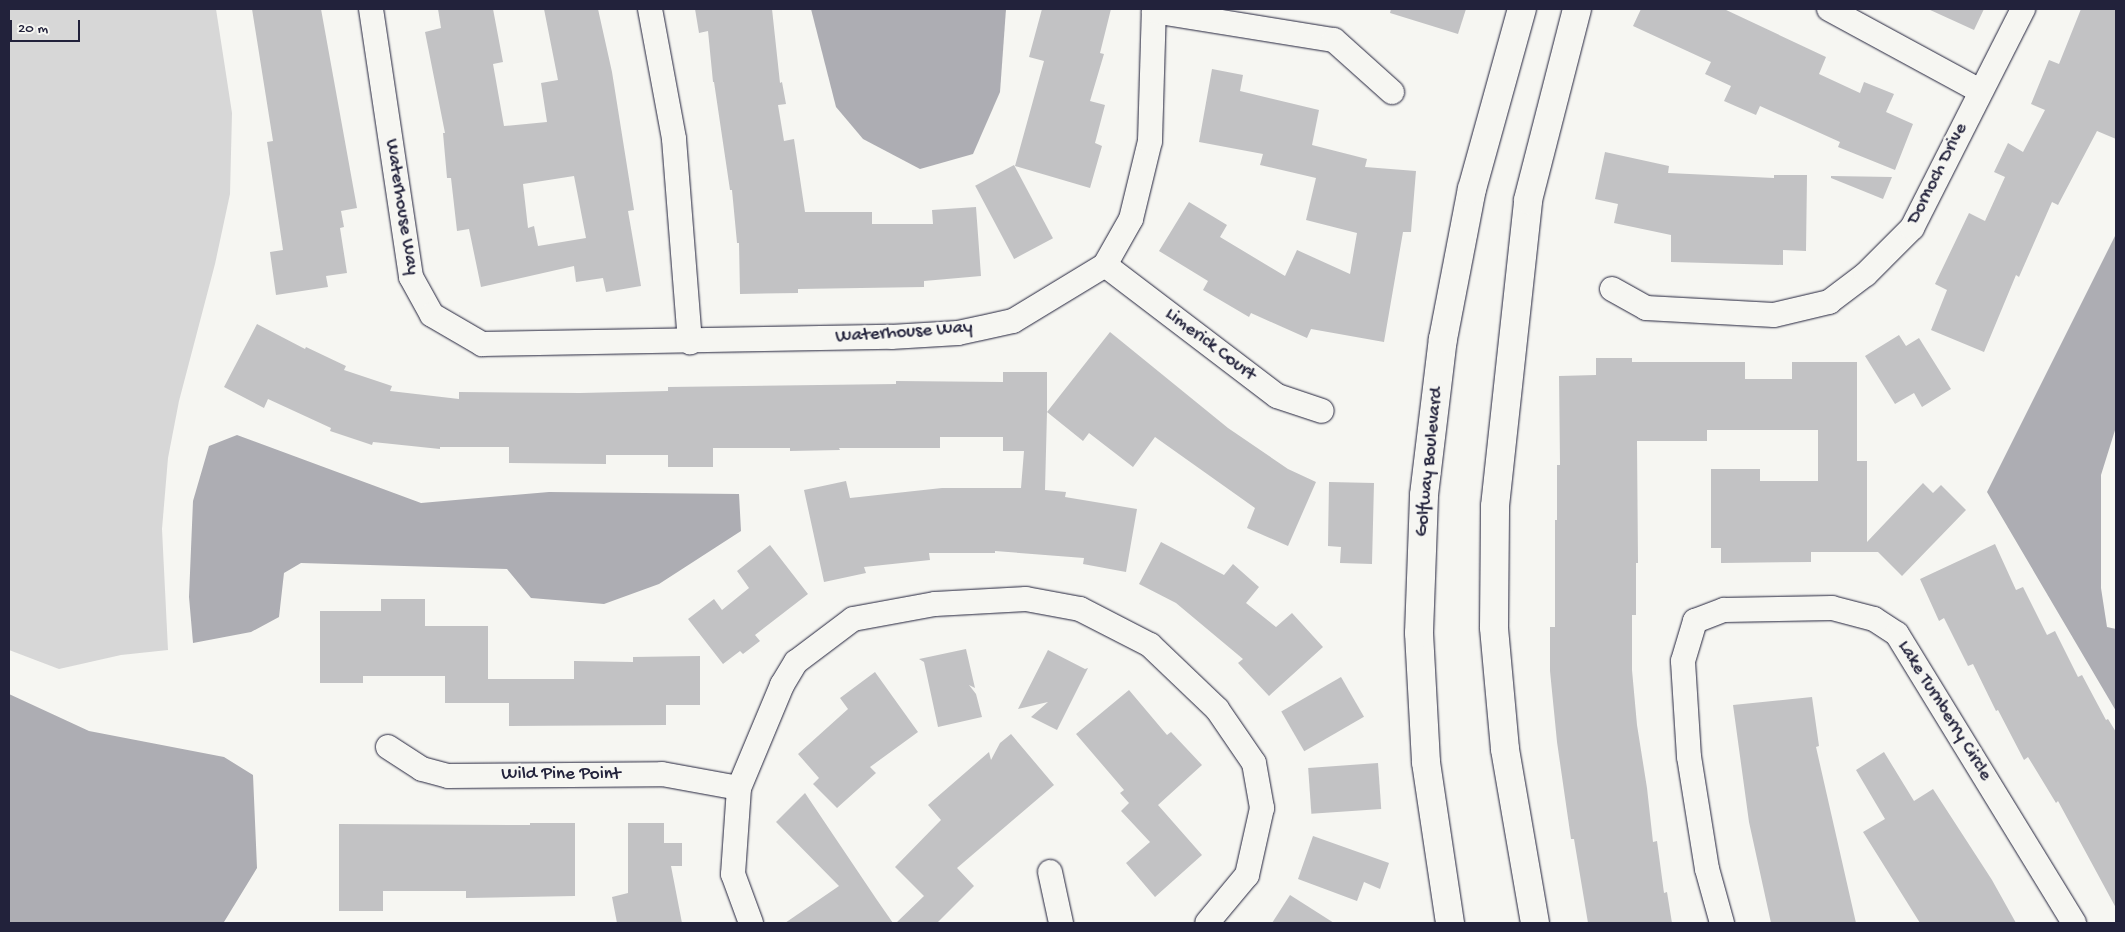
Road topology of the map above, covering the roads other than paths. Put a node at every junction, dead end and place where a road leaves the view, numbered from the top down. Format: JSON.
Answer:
{"nodes":[{"id":1,"x":371,"y":9,"type":"edge"},
{"id":2,"x":650,"y":9,"type":"edge"},
{"id":3,"x":1522,"y":9,"type":"edge"},
{"id":4,"x":1577,"y":9,"type":"edge"},
{"id":5,"x":1829,"y":9,"type":"edge"},
{"id":6,"x":2023,"y":9,"type":"edge"},
{"id":7,"x":1154,"y":10,"type":"edge"},
{"id":8,"x":1392,"y":92,"type":"dead end"},
{"id":9,"x":1980,"y":92,"type":"junction"},
{"id":10,"x":1105,"y":265,"type":"junction"},
{"id":11,"x":1612,"y":289,"type":"dead end"},
{"id":12,"x":690,"y":342,"type":"junction"},
{"id":13,"x":1322,"y":412,"type":"dead end"},
{"id":14,"x":388,"y":747,"type":"dead end"},
{"id":15,"x":739,"y":788,"type":"junction"},
{"id":16,"x":1050,"y":872,"type":"dead end"},
{"id":17,"x":751,"y":923,"type":"edge"},
{"id":18,"x":1062,"y":923,"type":"edge"},
{"id":19,"x":1207,"y":923,"type":"edge"},
{"id":20,"x":1450,"y":923,"type":"edge"},
{"id":21,"x":1535,"y":923,"type":"edge"},
{"id":22,"x":1722,"y":923,"type":"edge"},
{"id":23,"x":2074,"y":923,"type":"edge"}],
"edges":[{"from":1,"to":12,"type":"street","name":"Waterhouse Way"},
{"from":2,"to":12,"type":"street"},
{"from":3,"to":20,"type":"street","name":"Golfway Boulevard"},
{"from":4,"to":21,"type":"street"},
{"from":5,"to":9,"type":"street"},
{"from":6,"to":9,"type":"street","name":"Dornoch Drive"},
{"from":7,"to":8,"type":"street"},
{"from":7,"to":10,"type":"street","name":"Waterhouse Way"},
{"from":9,"to":11,"type":"street","name":"Dornoch Drive"},
{"from":10,"to":12,"type":"street","name":"Waterhouse Way"},
{"from":10,"to":13,"type":"street","name":"Limerick Court"},
{"from":14,"to":15,"type":"street","name":"Wild Pine Point"},
{"from":15,"to":17,"type":"street"},
{"from":15,"to":19,"type":"street"},
{"from":16,"to":18,"type":"street"},
{"from":22,"to":23,"type":"street","name":"Lake Turnberry Circle"}]}
